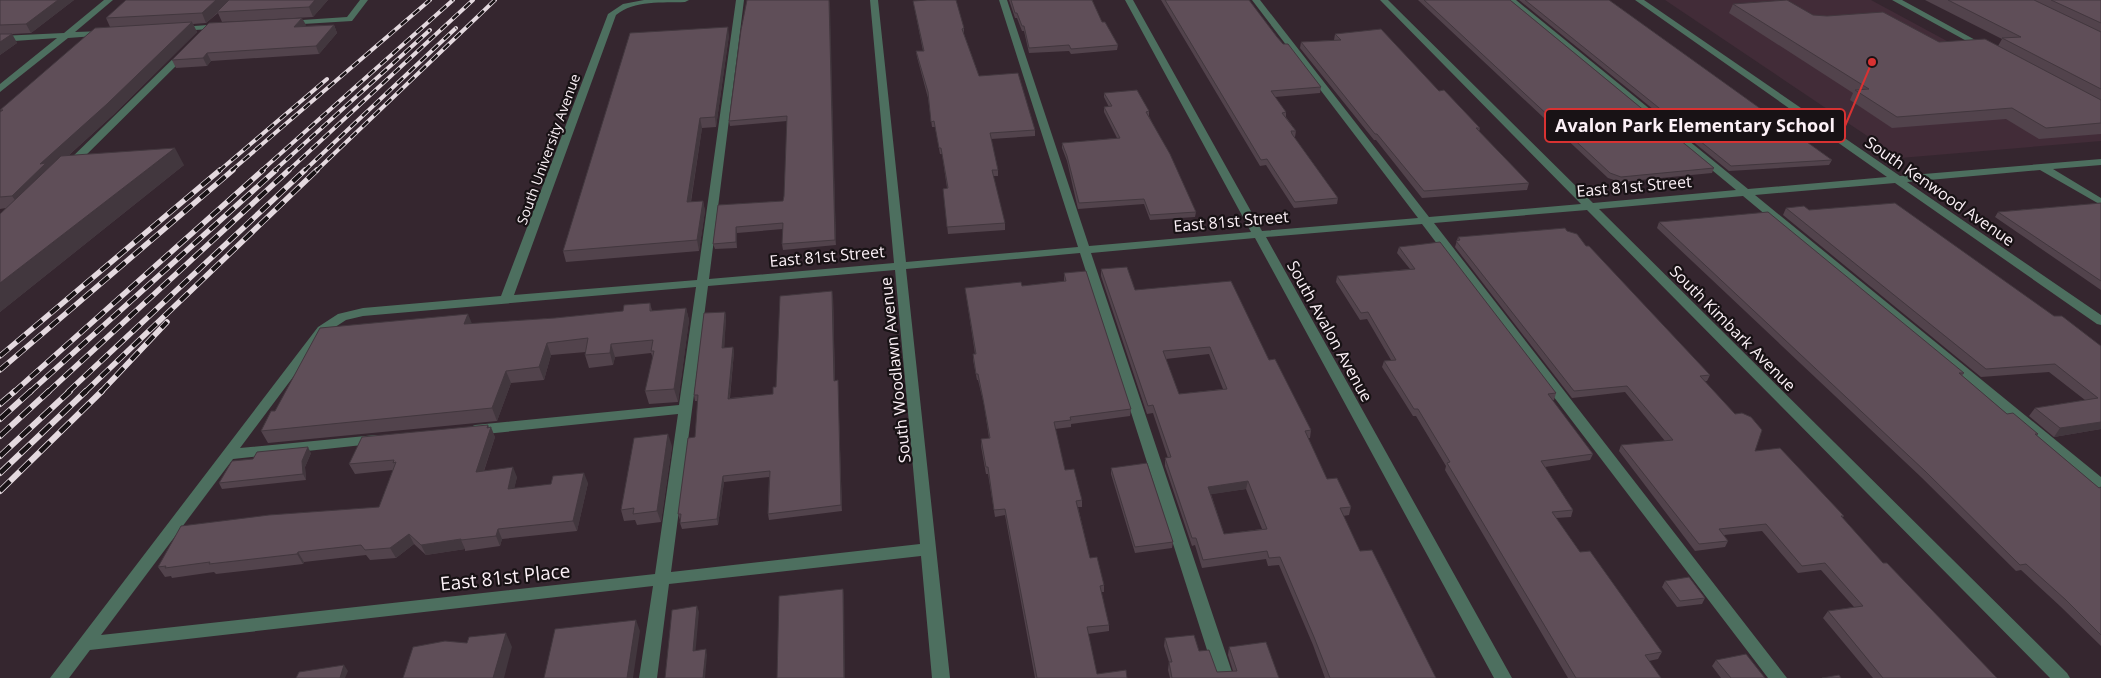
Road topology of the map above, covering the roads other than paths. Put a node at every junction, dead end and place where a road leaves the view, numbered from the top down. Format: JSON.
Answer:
{"nodes":[{"id":1,"x":110,"y":0,"type":"edge"},
{"id":2,"x":364,"y":0,"type":"edge"},
{"id":3,"x":684,"y":0,"type":"edge"},
{"id":4,"x":740,"y":0,"type":"edge"},
{"id":5,"x":874,"y":0,"type":"edge"},
{"id":6,"x":1003,"y":0,"type":"edge"},
{"id":7,"x":1129,"y":0,"type":"edge"},
{"id":8,"x":1256,"y":0,"type":"edge"},
{"id":9,"x":1384,"y":0,"type":"edge"},
{"id":10,"x":1511,"y":0,"type":"edge"},
{"id":11,"x":1639,"y":0,"type":"edge"},
{"id":12,"x":1896,"y":0,"type":"edge"},
{"id":13,"x":219,"y":18,"type":"edge"},
{"id":14,"x":276,"y":23,"type":"edge"},
{"id":15,"x":229,"y":26,"type":"edge"},
{"id":16,"x":210,"y":27,"type":"junction"},
{"id":17,"x":173,"y":29,"type":"edge"},
{"id":18,"x":117,"y":33,"type":"edge"},
{"id":19,"x":66,"y":36,"type":"junction"},
{"id":20,"x":0,"y":40,"type":"edge"},
{"id":21,"x":1998,"y":54,"type":"edge"},
{"id":22,"x":0,"y":90,"type":"edge"},
{"id":23,"x":2101,"y":162,"type":"edge"},
{"id":24,"x":2042,"y":167,"type":"junction"},
{"id":25,"x":62,"y":173,"type":"edge"},
{"id":26,"x":1897,"y":180,"type":"junction"},
{"id":27,"x":1745,"y":193,"type":"junction"},
{"id":28,"x":2101,"y":202,"type":"edge"},
{"id":29,"x":1588,"y":206,"type":"junction"},
{"id":30,"x":1426,"y":221,"type":"junction"},
{"id":31,"x":1258,"y":235,"type":"junction"},
{"id":32,"x":1086,"y":250,"type":"junction"},
{"id":33,"x":901,"y":266,"type":"junction"},
{"id":34,"x":703,"y":283,"type":"junction"},
{"id":35,"x":506,"y":300,"type":"junction"},
{"id":36,"x":2101,"y":321,"type":"edge"},
{"id":37,"x":684,"y":409,"type":"junction"},
{"id":38,"x":457,"y":432,"type":"edge"},
{"id":39,"x":387,"y":438,"type":"edge"},
{"id":40,"x":229,"y":454,"type":"junction"},
{"id":41,"x":2101,"y":485,"type":"edge"},
{"id":42,"x":928,"y":549,"type":"junction"},
{"id":43,"x":662,"y":579,"type":"junction"},
{"id":44,"x":85,"y":644,"type":"junction"},
{"id":45,"x":60,"y":678,"type":"edge"},
{"id":46,"x":648,"y":678,"type":"edge"},
{"id":47,"x":941,"y":678,"type":"edge"},
{"id":48,"x":1225,"y":678,"type":"edge"},
{"id":49,"x":1504,"y":678,"type":"edge"},
{"id":50,"x":1778,"y":678,"type":"edge"},
{"id":51,"x":2061,"y":678,"type":"edge"}],
"edges":[{"from":1,"to":19,"type":"street"},
{"from":2,"to":14,"type":"street"},
{"from":3,"to":35,"type":"street","name":"South University Avenue"},
{"from":4,"to":34,"type":"street"},
{"from":5,"to":33,"type":"street","name":"South Woodlawn Avenue"},
{"from":6,"to":32,"type":"street"},
{"from":7,"to":31,"type":"street","name":"South Avalon Avenue"},
{"from":8,"to":30,"type":"street"},
{"from":9,"to":29,"type":"street","name":"South Kimbark Avenue"},
{"from":10,"to":27,"type":"street"},
{"from":11,"to":26,"type":"street","name":"South Kenwood Avenue"},
{"from":12,"to":21,"type":"street"},
{"from":13,"to":16,"type":"street"},
{"from":15,"to":16,"type":"street"},
{"from":16,"to":17,"type":"street"},
{"from":16,"to":25,"type":"street"},
{"from":18,"to":19,"type":"street"},
{"from":19,"to":20,"type":"street"},
{"from":19,"to":22,"type":"street"},
{"from":23,"to":24,"type":"street","name":"East 81st Street"},
{"from":24,"to":26,"type":"street","name":"East 81st Street"},
{"from":24,"to":28,"type":"street"},
{"from":26,"to":27,"type":"street","name":"East 81st Street"},
{"from":26,"to":36,"type":"street","name":"South Kenwood Avenue"},
{"from":27,"to":29,"type":"street","name":"East 81st Street"},
{"from":27,"to":41,"type":"street"},
{"from":29,"to":30,"type":"street","name":"East 81st Street"},
{"from":29,"to":51,"type":"street","name":"South Kimbark Avenue"},
{"from":30,"to":31,"type":"street","name":"East 81st Street"},
{"from":30,"to":50,"type":"street"},
{"from":31,"to":32,"type":"street","name":"East 81st Street"},
{"from":31,"to":49,"type":"street","name":"South Avalon Avenue"},
{"from":32,"to":33,"type":"street","name":"East 81st Street"},
{"from":32,"to":48,"type":"street"},
{"from":33,"to":34,"type":"street","name":"East 81st Street"},
{"from":33,"to":42,"type":"street","name":"South Woodlawn Avenue"},
{"from":34,"to":35,"type":"street","name":"East 81st Street"},
{"from":34,"to":37,"type":"street"},
{"from":35,"to":40,"type":"street","name":"East 81st Street"},
{"from":37,"to":38,"type":"street"},
{"from":37,"to":43,"type":"street"},
{"from":39,"to":40,"type":"street"},
{"from":40,"to":44,"type":"street","name":"East 81st Street"},
{"from":42,"to":43,"type":"street","name":"East 81st Place"},
{"from":42,"to":47,"type":"street","name":"South Woodlawn Avenue"},
{"from":43,"to":44,"type":"street","name":"East 81st Place"},
{"from":43,"to":46,"type":"street"},
{"from":44,"to":45,"type":"street","name":"East 81st Street"}]}
